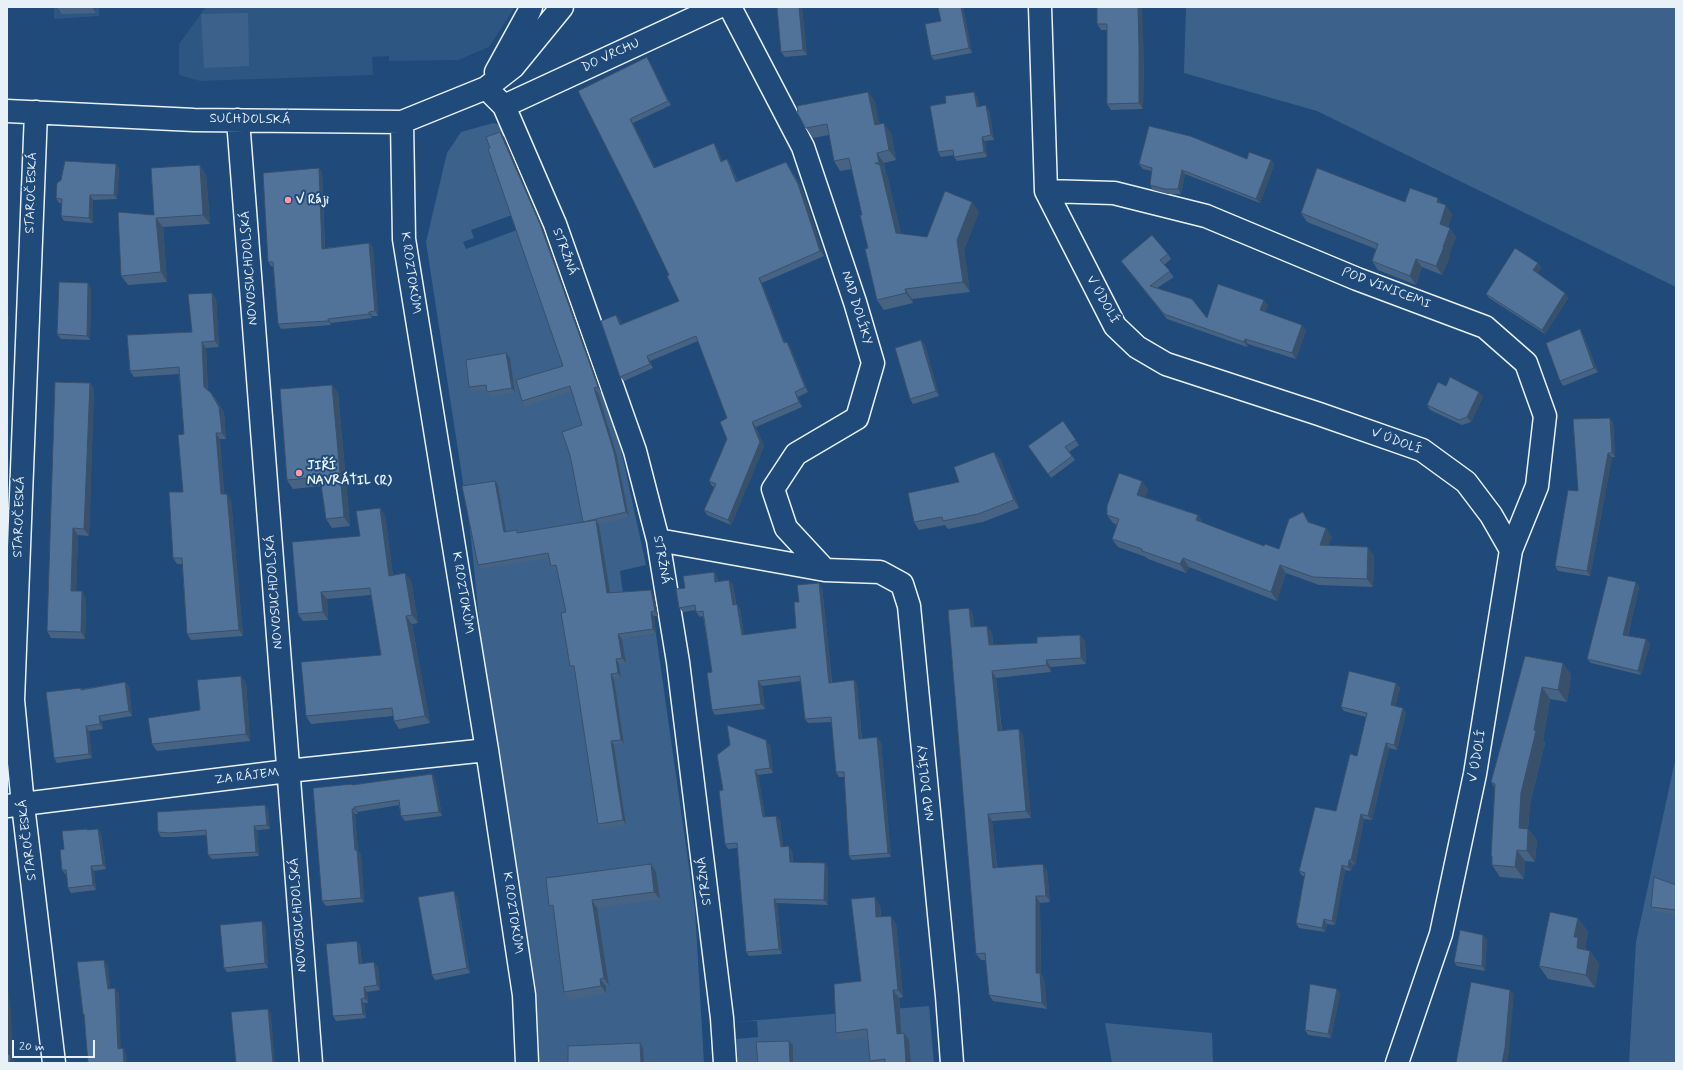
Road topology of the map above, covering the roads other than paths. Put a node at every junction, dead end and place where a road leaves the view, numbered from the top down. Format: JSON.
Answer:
{"nodes":[{"id":1,"x":531,"y":7,"type":"edge"},
{"id":2,"x":562,"y":7,"type":"edge"},
{"id":3,"x":718,"y":7,"type":"edge"},
{"id":4,"x":730,"y":7,"type":"edge"},
{"id":5,"x":1040,"y":7,"type":"edge"},
{"id":6,"x":486,"y":88,"type":"junction"},
{"id":7,"x":504,"y":106,"type":"junction"},
{"id":8,"x":7,"y":111,"type":"edge"},
{"id":9,"x":36,"y":112,"type":"junction"},
{"id":10,"x":238,"y":120,"type":"junction"},
{"id":11,"x":402,"y":122,"type":"junction"},
{"id":12,"x":1046,"y":191,"type":"junction"},
{"id":13,"x":658,"y":540,"type":"junction"},
{"id":14,"x":1511,"y":550,"type":"junction"},
{"id":15,"x":825,"y":570,"type":"junction"},
{"id":16,"x":488,"y":750,"type":"junction"},
{"id":17,"x":288,"y":772,"type":"junction"},
{"id":18,"x":15,"y":805,"type":"edge"},
{"id":19,"x":54,"y":1063,"type":"edge"},
{"id":20,"x":311,"y":1063,"type":"edge"},
{"id":21,"x":527,"y":1063,"type":"edge"},
{"id":22,"x":725,"y":1063,"type":"edge"},
{"id":23,"x":952,"y":1063,"type":"edge"},
{"id":24,"x":1397,"y":1063,"type":"edge"}],
"edges":[{"from":1,"to":6,"type":"street"},
{"from":2,"to":6,"type":"street","name":"SUCHDOLSKÁ"},
{"from":3,"to":7,"type":"street","name":"DO VRCHU"},
{"from":4,"to":15,"type":"street","name":"NAD DOLÍKY"},
{"from":5,"to":12,"type":"street","name":"V ÚDOLÍ"},
{"from":6,"to":7,"type":"street","name":"STRŽNÁ"},
{"from":6,"to":11,"type":"street","name":"SUCHDOLSKÁ"},
{"from":7,"to":13,"type":"street","name":"STRŽNÁ"},
{"from":8,"to":9,"type":"street","name":"SUCHDOLSKÁ"},
{"from":9,"to":10,"type":"street","name":"SUCHDOLSKÁ"},
{"from":9,"to":18,"type":"street","name":"STAROČESKÁ"},
{"from":10,"to":11,"type":"street","name":"SUCHDOLSKÁ"},
{"from":10,"to":17,"type":"street","name":"NOVOSUCHDOLSKÁ"},
{"from":11,"to":16,"type":"street","name":"K ROZTOKŮM"},
{"from":12,"to":14,"type":"street","name":"V ÚDOLÍ"},
{"from":12,"to":14,"type":"street","name":"POD VINICEMI"},
{"from":13,"to":15,"type":"street","name":"NAD DOLÍKY"},
{"from":13,"to":22,"type":"street","name":"STRŽNÁ"},
{"from":14,"to":24,"type":"street","name":"V ÚDOLÍ"},
{"from":15,"to":23,"type":"street","name":"NAD DOLÍKY"},
{"from":16,"to":17,"type":"street","name":"ZA RÁJEM"},
{"from":16,"to":21,"type":"street","name":"K ROZTOKŮM"},
{"from":17,"to":18,"type":"street","name":"ZA RÁJEM"},
{"from":17,"to":20,"type":"street","name":"NOVOSUCHDOLSKÁ"},
{"from":18,"to":19,"type":"street","name":"STAROČESKÁ"}]}
